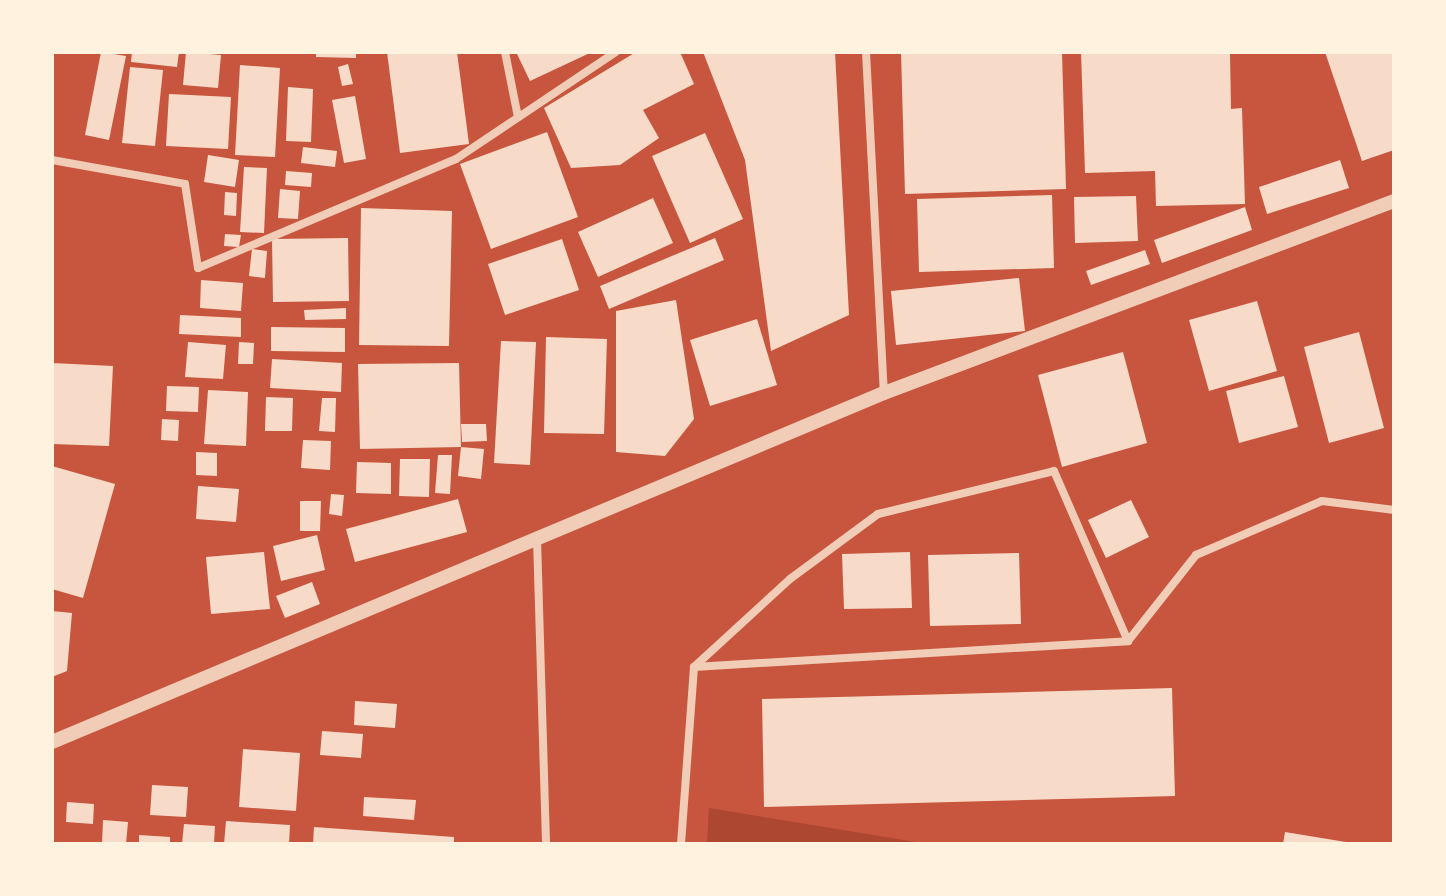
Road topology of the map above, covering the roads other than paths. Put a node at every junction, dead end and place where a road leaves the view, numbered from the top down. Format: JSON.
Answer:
{"nodes":[{"id":1,"x":505,"y":52,"type":"edge"},
{"id":2,"x":616,"y":52,"type":"edge"},
{"id":3,"x":866,"y":52,"type":"edge"},
{"id":4,"x":518,"y":117,"type":"junction"},
{"id":5,"x":52,"y":160,"type":"edge"},
{"id":6,"x":1394,"y":201,"type":"edge"},
{"id":7,"x":884,"y":393,"type":"junction"},
{"id":8,"x":1394,"y":510,"type":"edge"},
{"id":9,"x":537,"y":539,"type":"junction"},
{"id":10,"x":1128,"y":641,"type":"junction"},
{"id":11,"x":694,"y":667,"type":"junction"},
{"id":12,"x":52,"y":742,"type":"edge"},
{"id":13,"x":546,"y":844,"type":"edge"},
{"id":14,"x":681,"y":844,"type":"edge"}],
"edges":[{"from":1,"to":4,"type":"street"},
{"from":2,"to":4,"type":"street"},
{"from":3,"to":7,"type":"street"},
{"from":4,"to":5,"type":"street"},
{"from":6,"to":7,"type":"street"},
{"from":7,"to":9,"type":"street"},
{"from":8,"to":10,"type":"street"},
{"from":9,"to":12,"type":"street"},
{"from":9,"to":13,"type":"street"},
{"from":10,"to":11,"type":"street"},
{"from":10,"to":11,"type":"street"},
{"from":11,"to":14,"type":"street"}]}
